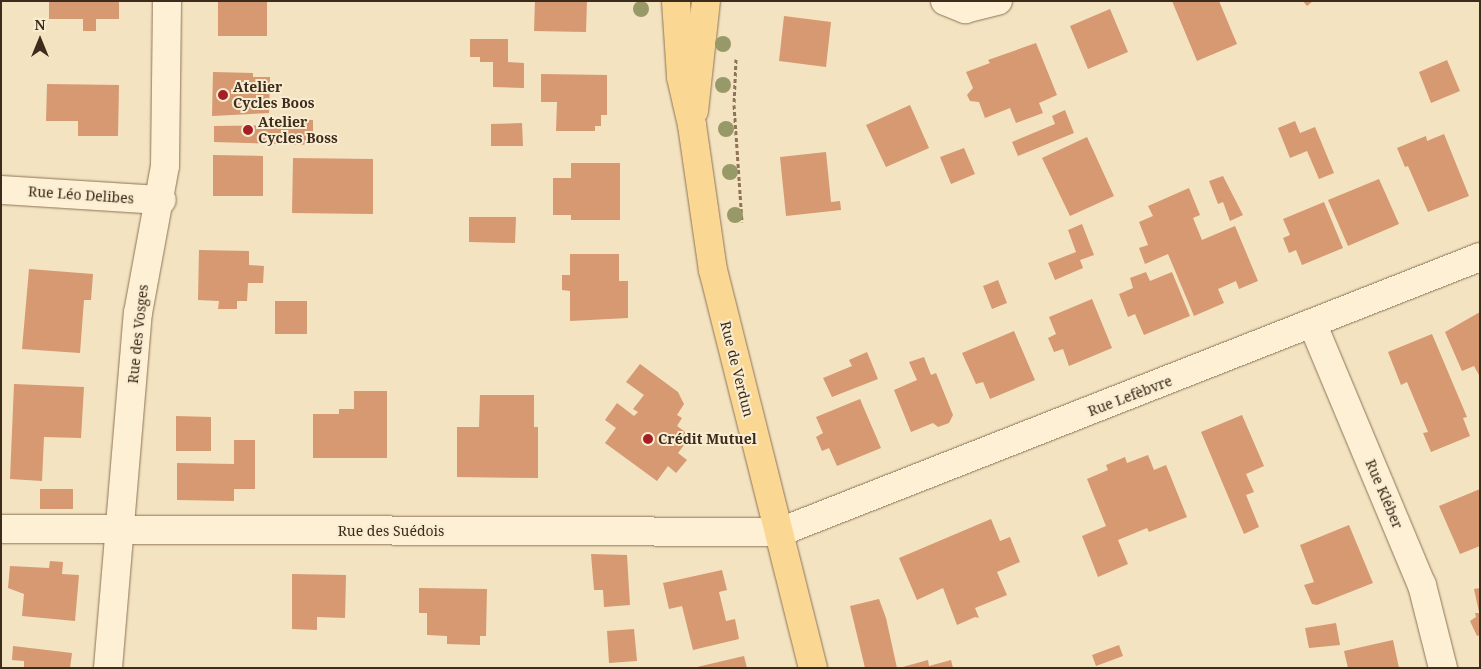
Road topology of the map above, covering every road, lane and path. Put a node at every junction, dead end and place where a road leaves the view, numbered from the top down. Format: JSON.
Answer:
{"nodes":[{"id":1,"x":167,"y":1,"type":"edge"},
{"id":2,"x":676,"y":1,"type":"edge"},
{"id":3,"x":706,"y":1,"type":"edge"},
{"id":4,"x":945,"y":1,"type":"edge"},
{"id":5,"x":998,"y":1,"type":"edge"},
{"id":6,"x":736,"y":48,"type":"dead end"},
{"id":7,"x":692,"y":125,"type":"junction"},
{"id":8,"x":1,"y":190,"type":"edge"},
{"id":9,"x":162,"y":200,"type":"junction"},
{"id":10,"x":743,"y":230,"type":"dead end"},
{"id":11,"x":1480,"y":257,"type":"edge"},
{"id":12,"x":1313,"y":325,"type":"junction"},
{"id":13,"x":1,"y":529,"type":"edge"},
{"id":14,"x":122,"y":529,"type":"junction"},
{"id":15,"x":780,"y":532,"type":"junction"},
{"id":16,"x":108,"y":668,"type":"edge"},
{"id":17,"x":813,"y":668,"type":"edge"},
{"id":18,"x":1443,"y":668,"type":"edge"}],
"edges":[{"from":1,"to":9,"type":"street","name":"Rue des Vosges"},
{"from":2,"to":7,"type":"main road","name":"Rue de Verdun"},
{"from":3,"to":7,"type":"main road","name":"Rue de Verdun"},
{"from":4,"to":5,"type":"street"},
{"from":6,"to":10,"type":"path"},
{"from":7,"to":15,"type":"main road","name":"Rue de Verdun"},
{"from":8,"to":9,"type":"street","name":"Rue Léo Delibes"},
{"from":9,"to":14,"type":"street","name":"Rue des Vosges"},
{"from":11,"to":12,"type":"street","name":"Rue Lefèbvre"},
{"from":12,"to":15,"type":"street","name":"Rue Lefèbvre"},
{"from":12,"to":18,"type":"street","name":"Rue Kléber"},
{"from":13,"to":14,"type":"street","name":"Rue des Suédois"},
{"from":14,"to":15,"type":"street","name":"Rue des Suédois"},
{"from":14,"to":16,"type":"street","name":"Rue des Vosges"},
{"from":15,"to":17,"type":"main road","name":"Rue de Verdun"}]}
